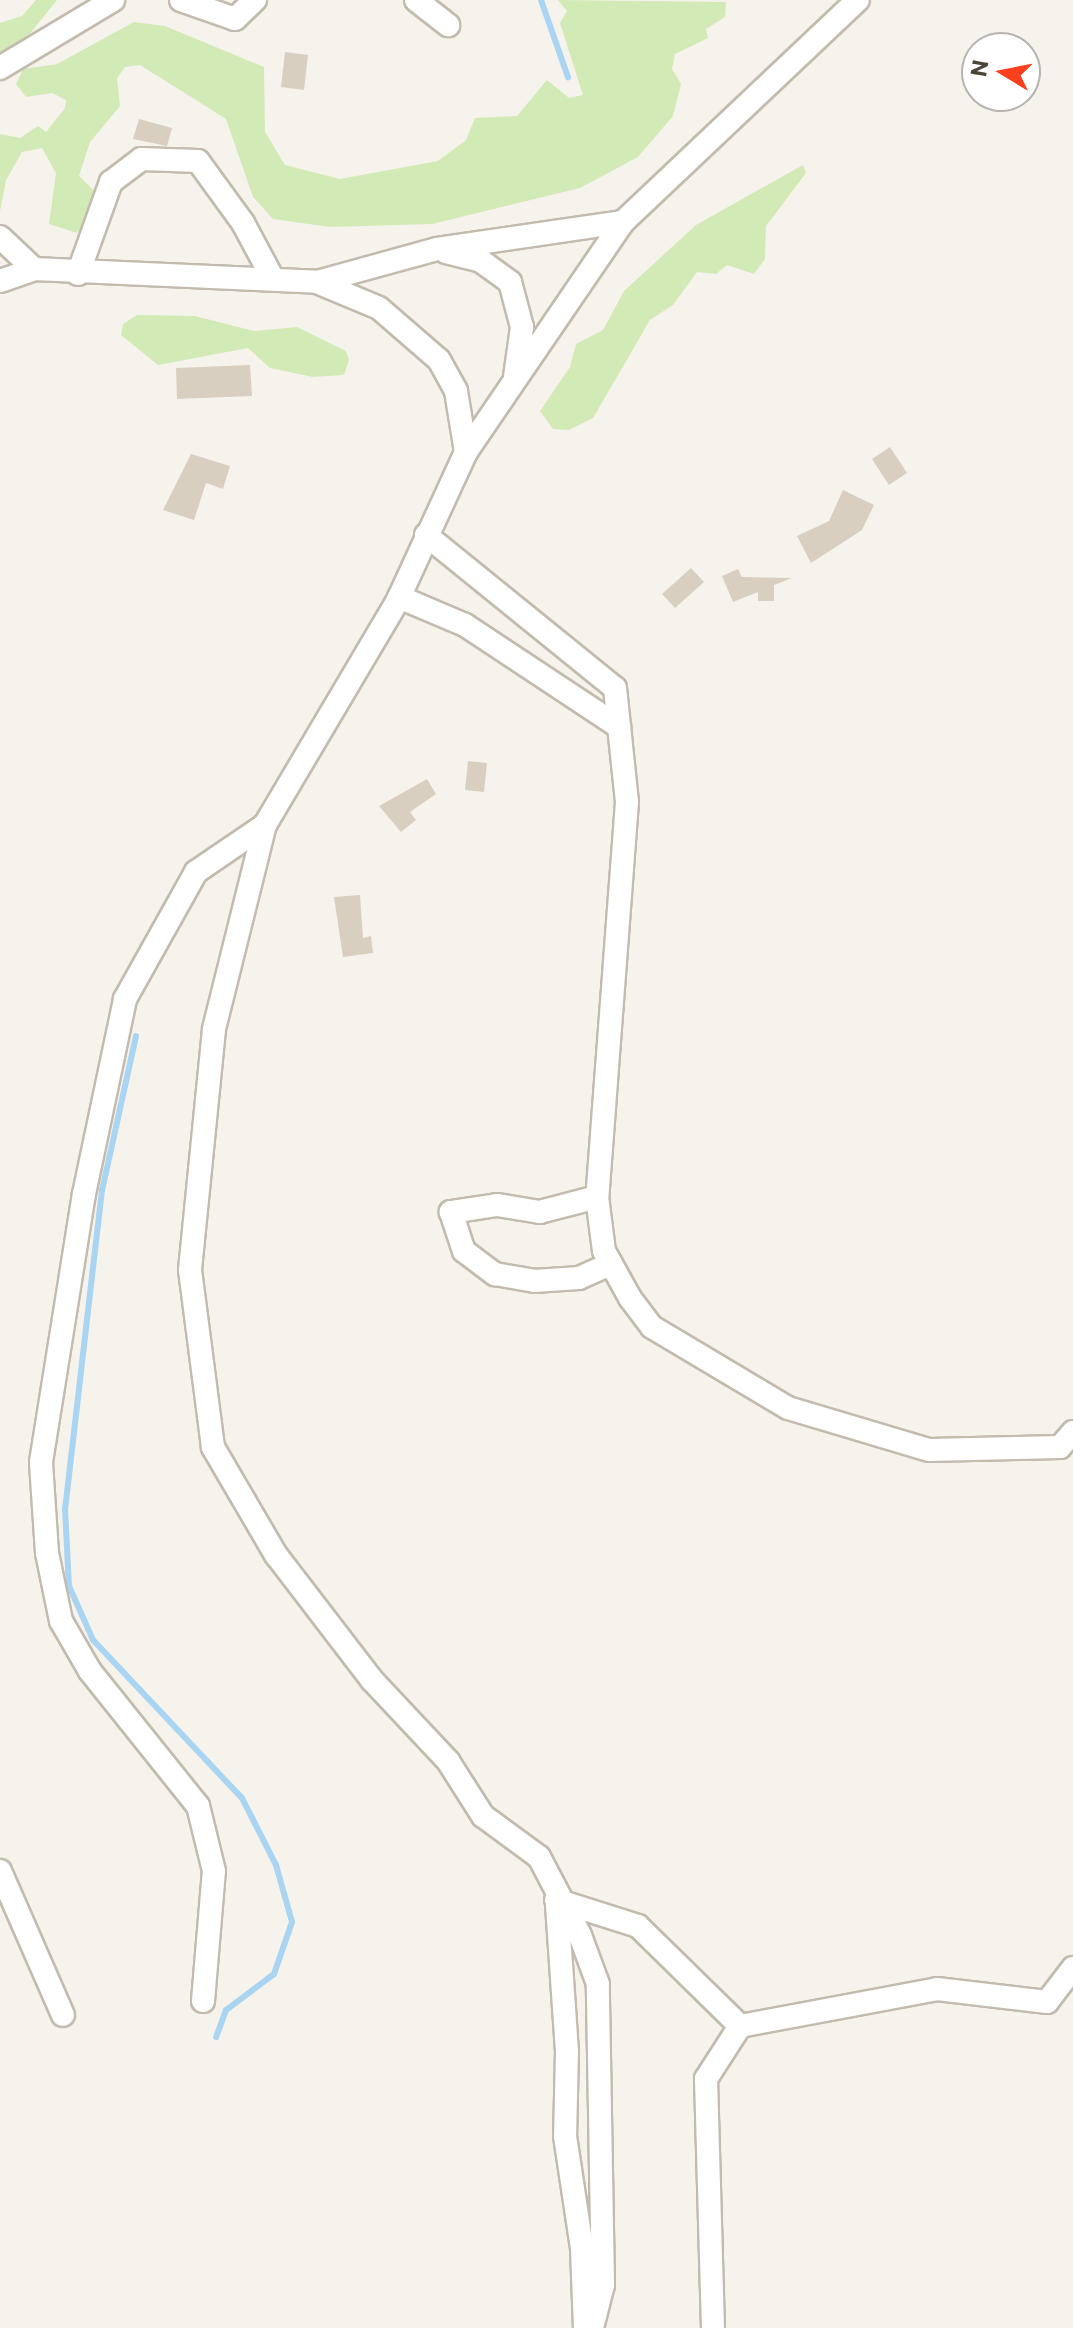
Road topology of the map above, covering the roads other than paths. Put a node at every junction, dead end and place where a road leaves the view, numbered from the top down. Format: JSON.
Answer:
{"nodes":[{"id":1,"x":113,"y":0,"type":"edge"},
{"id":2,"x":181,"y":0,"type":"edge"},
{"id":3,"x":255,"y":0,"type":"edge"},
{"id":4,"x":416,"y":0,"type":"edge"},
{"id":5,"x":858,"y":0,"type":"edge"},
{"id":6,"x":448,"y":25,"type":"dead end"},
{"id":7,"x":0,"y":68,"type":"edge"},
{"id":8,"x":623,"y":222,"type":"junction"},
{"id":9,"x":0,"y":237,"type":"edge"},
{"id":10,"x":437,"y":249,"type":"junction"},
{"id":11,"x":34,"y":269,"type":"junction"},
{"id":12,"x":78,"y":274,"type":"junction"},
{"id":13,"x":273,"y":279,"type":"junction"},
{"id":14,"x":0,"y":281,"type":"edge"},
{"id":15,"x":317,"y":282,"type":"junction"},
{"id":16,"x":515,"y":381,"type":"junction"},
{"id":17,"x":466,"y":452,"type":"junction"},
{"id":18,"x":426,"y":535,"type":"junction"},
{"id":19,"x":399,"y":597,"type":"junction"},
{"id":20,"x":619,"y":727,"type":"junction"},
{"id":21,"x":265,"y":825,"type":"junction"},
{"id":22,"x":597,"y":1197,"type":"junction"},
{"id":23,"x":611,"y":1264,"type":"junction"},
{"id":24,"x":1073,"y":1432,"type":"edge"},
{"id":25,"x":0,"y":1871,"type":"edge"},
{"id":26,"x":556,"y":1900,"type":"junction"},
{"id":27,"x":1073,"y":1968,"type":"edge"},
{"id":28,"x":203,"y":2001,"type":"dead end"},
{"id":29,"x":63,"y":2015,"type":"dead end"},
{"id":30,"x":740,"y":2026,"type":"junction"},
{"id":31,"x":585,"y":2328,"type":"edge"},
{"id":32,"x":592,"y":2328,"type":"edge"},
{"id":33,"x":713,"y":2328,"type":"edge"}],
"edges":[{"from":1,"to":7,"type":"street"},
{"from":2,"to":3,"type":"street"},
{"from":4,"to":6,"type":"street"},
{"from":5,"to":8,"type":"street"},
{"from":8,"to":10,"type":"street"},
{"from":8,"to":16,"type":"street"},
{"from":9,"to":11,"type":"street"},
{"from":10,"to":15,"type":"street"},
{"from":10,"to":16,"type":"street"},
{"from":11,"to":12,"type":"street"},
{"from":11,"to":14,"type":"street"},
{"from":12,"to":13,"type":"street"},
{"from":12,"to":13,"type":"street"},
{"from":13,"to":15,"type":"street"},
{"from":15,"to":17,"type":"street"},
{"from":16,"to":17,"type":"street"},
{"from":17,"to":18,"type":"street"},
{"from":18,"to":19,"type":"street"},
{"from":18,"to":20,"type":"street"},
{"from":19,"to":20,"type":"street"},
{"from":19,"to":21,"type":"street"},
{"from":20,"to":22,"type":"street"},
{"from":21,"to":26,"type":"street"},
{"from":21,"to":28,"type":"street"},
{"from":22,"to":23,"type":"street"},
{"from":22,"to":23,"type":"street"},
{"from":23,"to":24,"type":"street"},
{"from":25,"to":29,"type":"street"},
{"from":26,"to":30,"type":"street"},
{"from":26,"to":31,"type":"street"},
{"from":26,"to":32,"type":"street"},
{"from":27,"to":30,"type":"street"},
{"from":30,"to":33,"type":"street"}]}
